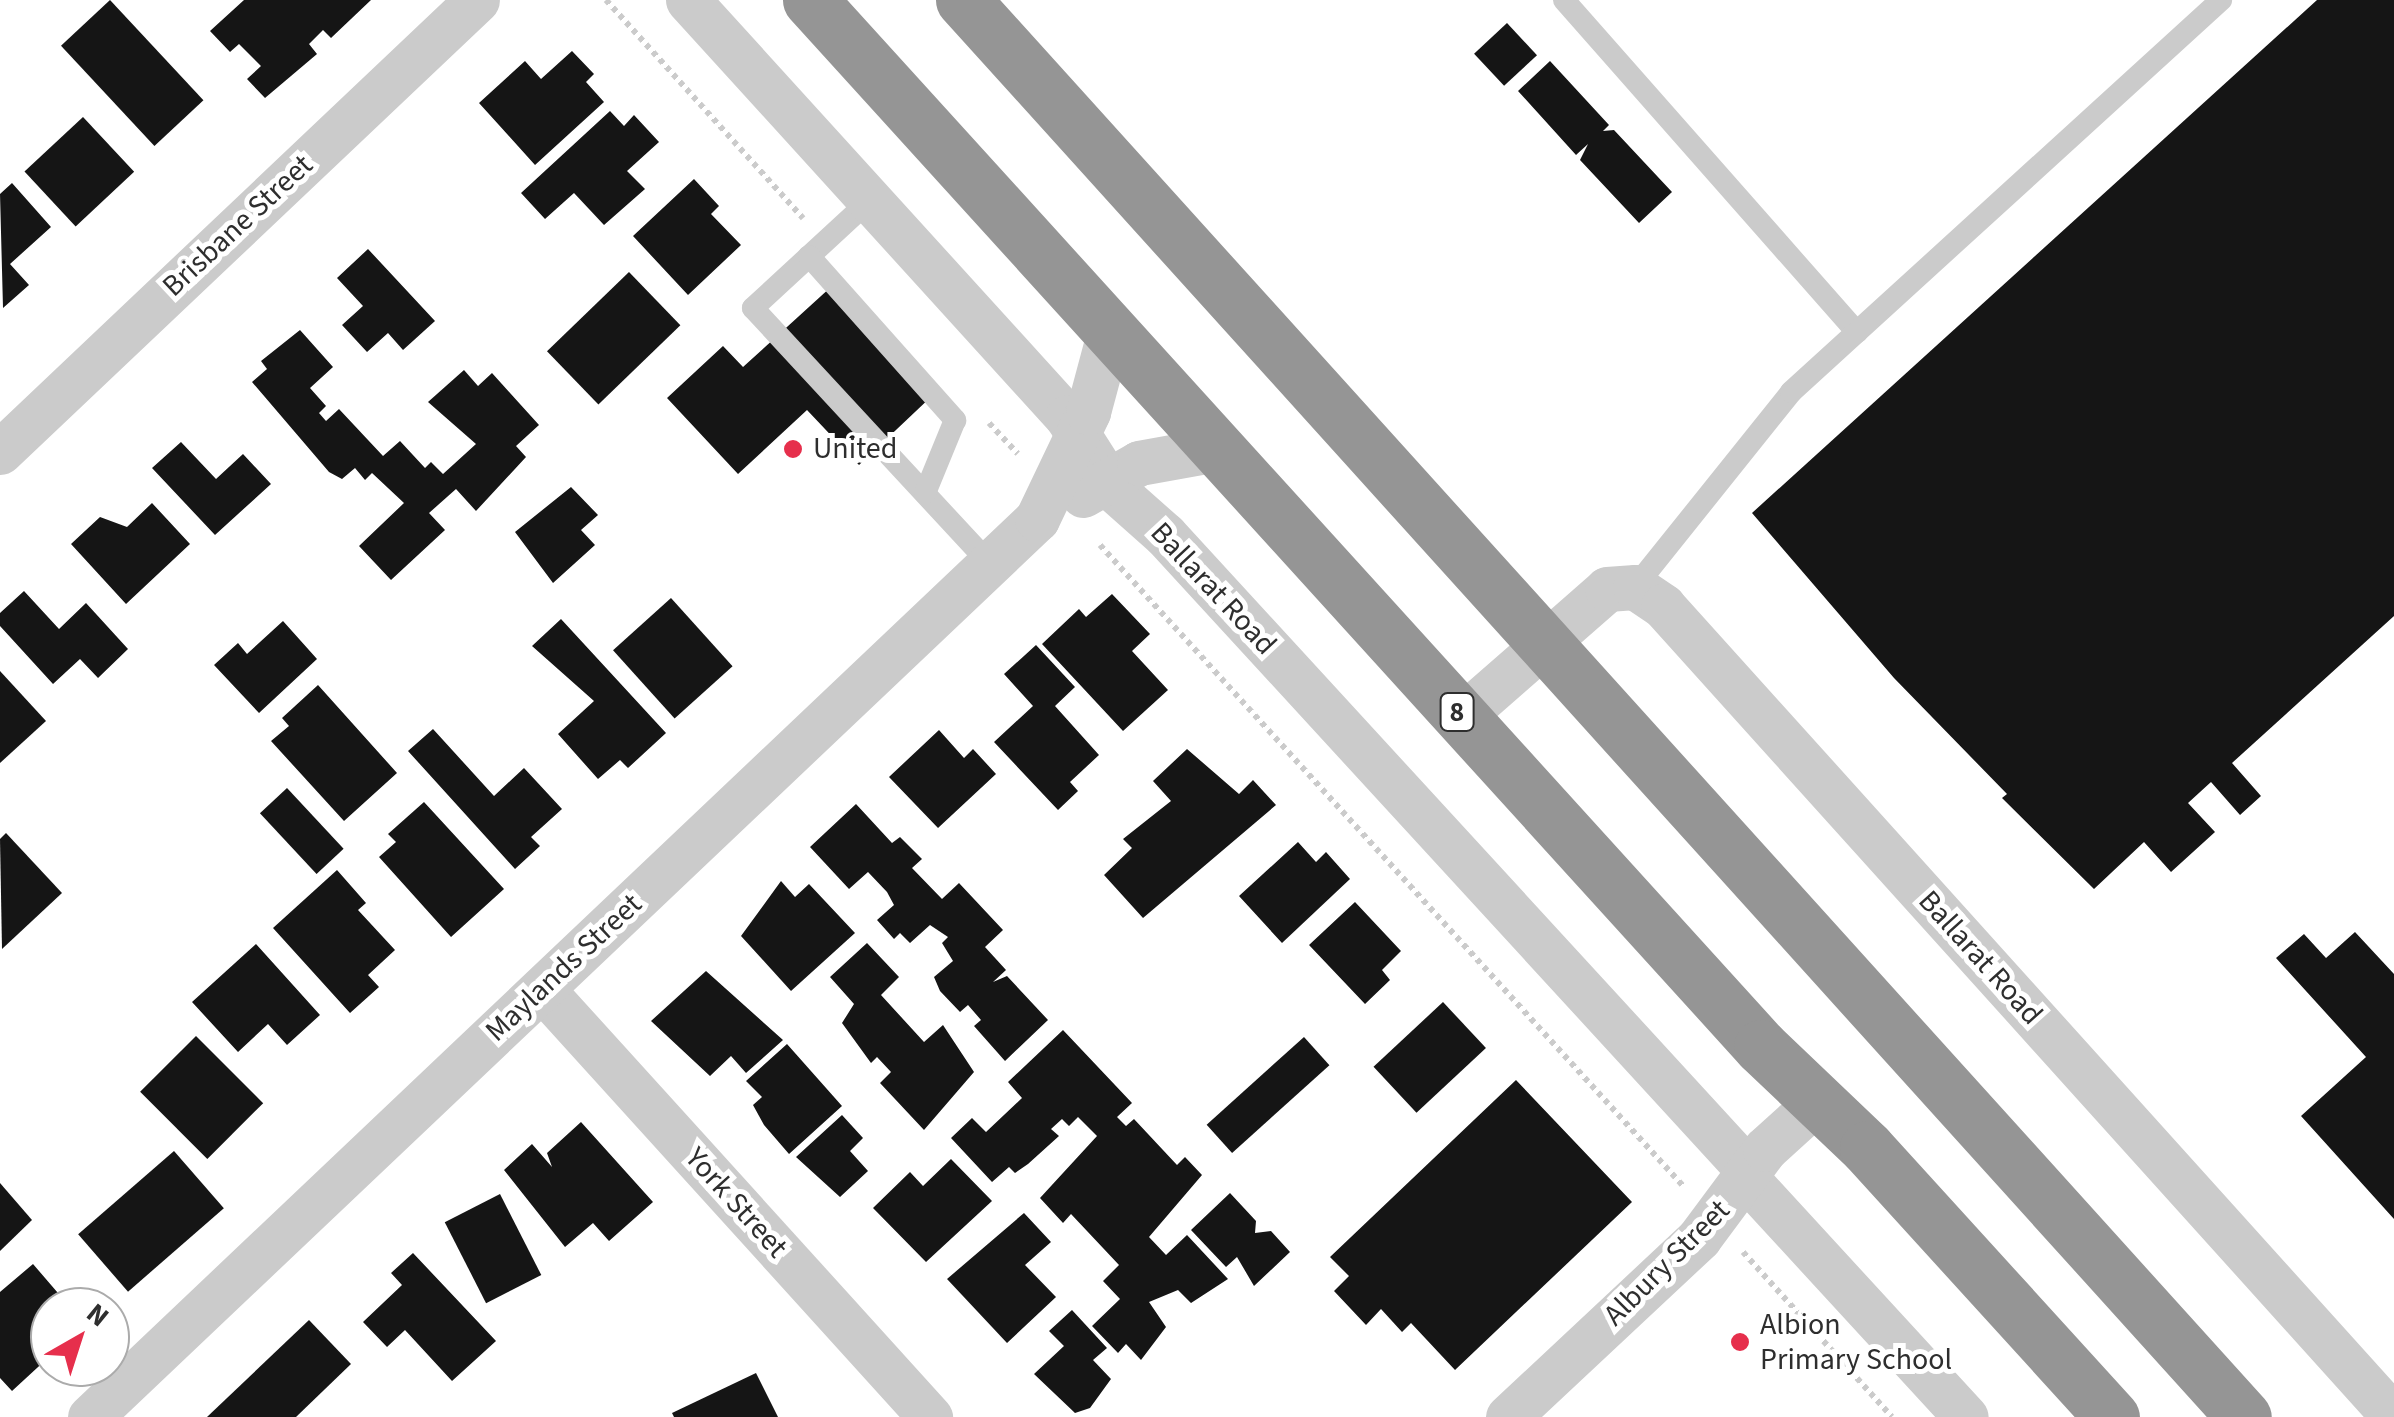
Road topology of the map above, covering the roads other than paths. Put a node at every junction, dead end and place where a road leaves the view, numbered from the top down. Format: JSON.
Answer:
{"nodes":[{"id":1,"x":476,"y":0,"type":"edge"},
{"id":2,"x":688,"y":0,"type":"edge"},
{"id":3,"x":810,"y":0,"type":"edge"},
{"id":4,"x":963,"y":0,"type":"edge"},
{"id":5,"x":1564,"y":0,"type":"edge"},
{"id":6,"x":2221,"y":0,"type":"edge"},
{"id":7,"x":869,"y":200,"type":"junction"},
{"id":8,"x":817,"y":249,"type":"junction"},
{"id":9,"x":1110,"y":330,"type":"junction"},
{"id":10,"x":1856,"y":332,"type":"junction"},
{"id":11,"x":1080,"y":434,"type":"junction"},
{"id":12,"x":1218,"y":449,"type":"junction"},
{"id":13,"x":0,"y":452,"type":"edge"},
{"id":14,"x":1108,"y":480,"type":"junction"},
{"id":15,"x":925,"y":493,"type":"junction"},
{"id":16,"x":1051,"y":505,"type":"junction"},
{"id":17,"x":990,"y":564,"type":"junction"},
{"id":18,"x":1635,"y":587,"type":"junction"},
{"id":19,"x":1542,"y":640,"type":"junction"},
{"id":20,"x":1461,"y":717,"type":"junction"},
{"id":21,"x":542,"y":990,"type":"junction"},
{"id":22,"x":1818,"y":1101,"type":"junction"},
{"id":23,"x":1747,"y":1174,"type":"junction"},
{"id":24,"x":90,"y":1417,"type":"edge"},
{"id":25,"x":930,"y":1417,"type":"edge"},
{"id":26,"x":1508,"y":1417,"type":"edge"},
{"id":27,"x":1966,"y":1417,"type":"edge"},
{"id":28,"x":2112,"y":1417,"type":"edge"},
{"id":29,"x":2244,"y":1417,"type":"edge"},
{"id":30,"x":2394,"y":1417,"type":"edge"}],
"edges":[{"from":1,"to":13,"type":"street","name":"Brisbane Street"},
{"from":2,"to":7,"type":"street","name":"Ballarat Road"},
{"from":3,"to":9,"type":"highway","number":"8"},
{"from":4,"to":19,"type":"highway"},
{"from":5,"to":10,"type":"lane"},
{"from":6,"to":10,"type":"lane"},
{"from":7,"to":8,"type":"lane"},
{"from":7,"to":11,"type":"street","name":"Ballarat Road"},
{"from":8,"to":15,"type":"lane"},
{"from":8,"to":15,"type":"lane"},
{"from":9,"to":11,"type":"street","name":"Maylands Street"},
{"from":9,"to":12,"type":"highway","number":"8"},
{"from":10,"to":18,"type":"lane"},
{"from":11,"to":14,"type":"street","name":"Ballarat Road"},
{"from":11,"to":16,"type":"street","name":"Maylands Street"},
{"from":12,"to":14,"type":"street","name":"Maylands Street"},
{"from":12,"to":20,"type":"highway","number":"8"},
{"from":14,"to":16,"type":"street","name":"Maylands Street"},
{"from":14,"to":23,"type":"street","name":"Ballarat Road"},
{"from":15,"to":17,"type":"lane"},
{"from":16,"to":17,"type":"street","name":"Maylands Street"},
{"from":17,"to":21,"type":"street","name":"Maylands Street"},
{"from":18,"to":19,"type":"street"},
{"from":18,"to":30,"type":"street","name":"Ballarat Road"},
{"from":19,"to":20,"type":"street"},
{"from":19,"to":29,"type":"highway"},
{"from":20,"to":22,"type":"highway","number":"8"},
{"from":21,"to":24,"type":"street","name":"Maylands Street"},
{"from":21,"to":25,"type":"street","name":"York Street"},
{"from":22,"to":23,"type":"street","name":"Albury Street"},
{"from":22,"to":28,"type":"highway","number":"8"},
{"from":23,"to":26,"type":"street","name":"Albury Street"},
{"from":23,"to":27,"type":"street","name":"Ballarat Road"}]}
